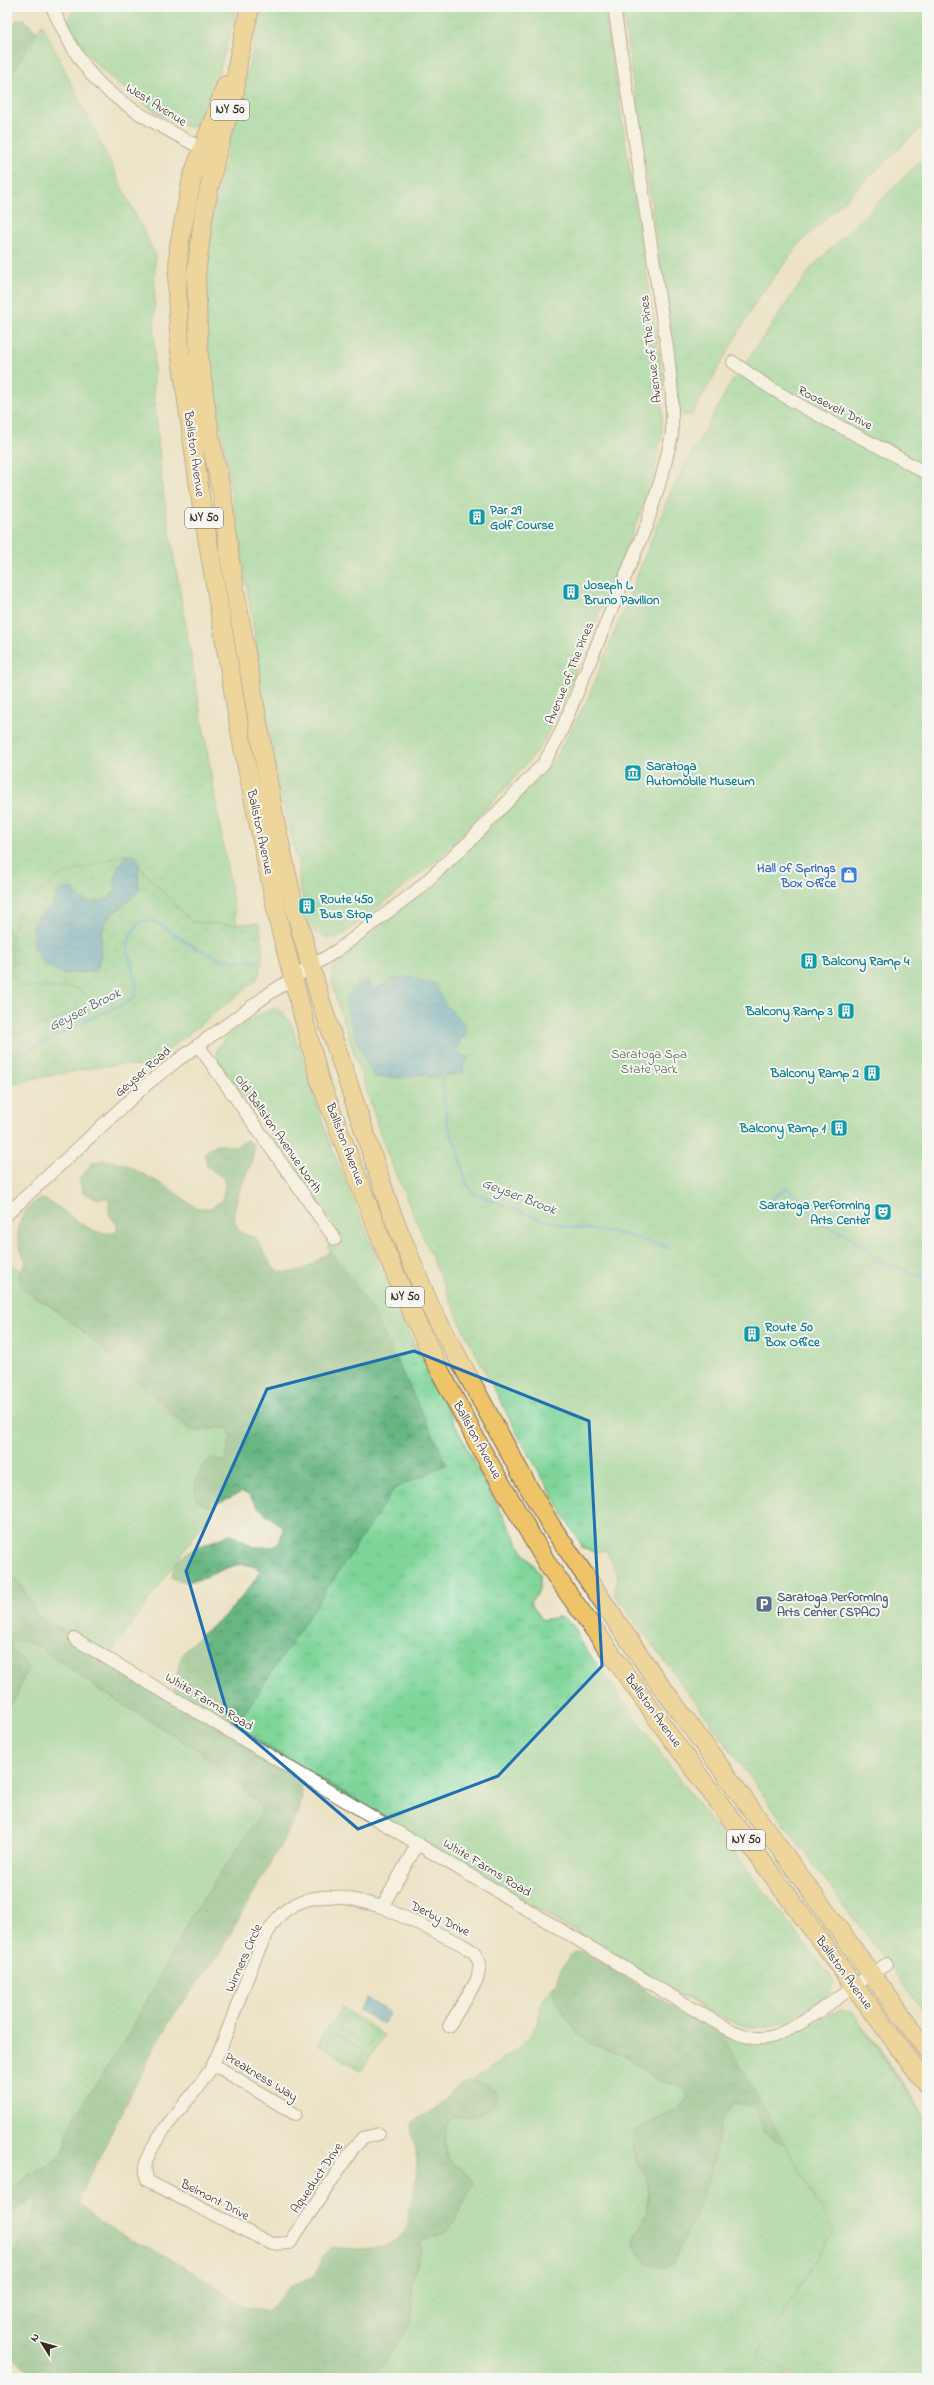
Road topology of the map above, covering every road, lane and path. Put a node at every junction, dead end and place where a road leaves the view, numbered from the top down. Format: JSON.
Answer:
{"nodes":[{"id":1,"x":52,"y":7,"type":"edge"},
{"id":2,"x":250,"y":7,"type":"edge"},
{"id":3,"x":614,"y":7,"type":"edge"},
{"id":4,"x":209,"y":153,"type":"junction"},
{"id":5,"x":733,"y":362,"type":"dead end"},
{"id":6,"x":927,"y":474,"type":"edge"},
{"id":7,"x":311,"y":967,"type":"junction"},
{"id":8,"x":294,"y":978,"type":"junction"},
{"id":9,"x":198,"y":1045,"type":"junction"},
{"id":10,"x":7,"y":1214,"type":"edge"},
{"id":11,"x":335,"y":1239,"type":"dead end"},
{"id":12,"x":75,"y":1639,"type":"dead end"},
{"id":13,"x":418,"y":1843,"type":"junction"},
{"id":14,"x":382,"y":1907,"type":"junction"},
{"id":15,"x":879,"y":1968,"type":"junction"},
{"id":16,"x":852,"y":1985,"type":"junction"},
{"id":17,"x":449,"y":2026,"type":"dead end"},
{"id":18,"x":927,"y":2050,"type":"edge"},
{"id":19,"x":213,"y":2064,"type":"junction"},
{"id":20,"x":927,"y":2085,"type":"edge"},
{"id":21,"x":295,"y":2114,"type":"dead end"},
{"id":22,"x":379,"y":2134,"type":"dead end"},
{"id":23,"x":145,"y":2168,"type":"joint"},
{"id":24,"x":283,"y":2245,"type":"joint"}],
"edges":[{"from":1,"to":4,"type":"street","name":"West Avenue"},
{"from":2,"to":4,"type":"highway","name":"Ballston Avenue","number":"NY 50"},
{"from":3,"to":7,"type":"street","name":"Avenue of The Pines"},
{"from":4,"to":7,"type":"highway","name":"Ballston Avenue","number":"NY 50"},
{"from":4,"to":8,"type":"highway","name":"Ballston Avenue","number":"NY 50"},
{"from":5,"to":6,"type":"street","name":"Roosevelt Drive"},
{"from":7,"to":8,"type":"street","name":"Geyser Road"},
{"from":7,"to":15,"type":"highway","name":"Ballston Avenue","number":"NY 50"},
{"from":8,"to":9,"type":"street","name":"Geyser Road"},
{"from":8,"to":16,"type":"highway","name":"Ballston Avenue","number":"NY 50"},
{"from":9,"to":10,"type":"street","name":"Geyser Road"},
{"from":9,"to":11,"type":"street","name":"Old Ballston Avenue North"},
{"from":12,"to":13,"type":"street","name":"White Farms Road"},
{"from":13,"to":14,"type":"street"},
{"from":13,"to":16,"type":"street","name":"White Farms Road"},
{"from":14,"to":17,"type":"street","name":"Derby Drive"},
{"from":14,"to":19,"type":"street","name":"Winners Circle"},
{"from":15,"to":16,"type":"street","name":"White Farms Road"},
{"from":15,"to":18,"type":"highway","name":"Ballston Avenue","number":"NY 50"},
{"from":16,"to":20,"type":"highway","name":"Ballston Avenue","number":"NY 50"},
{"from":19,"to":21,"type":"street","name":"Preakness Way"},
{"from":19,"to":23,"type":"street","name":"Winners Circle"},
{"from":22,"to":24,"type":"street","name":"Aqueduct Drive"},
{"from":23,"to":24,"type":"street","name":"Belmont Drive"}]}
